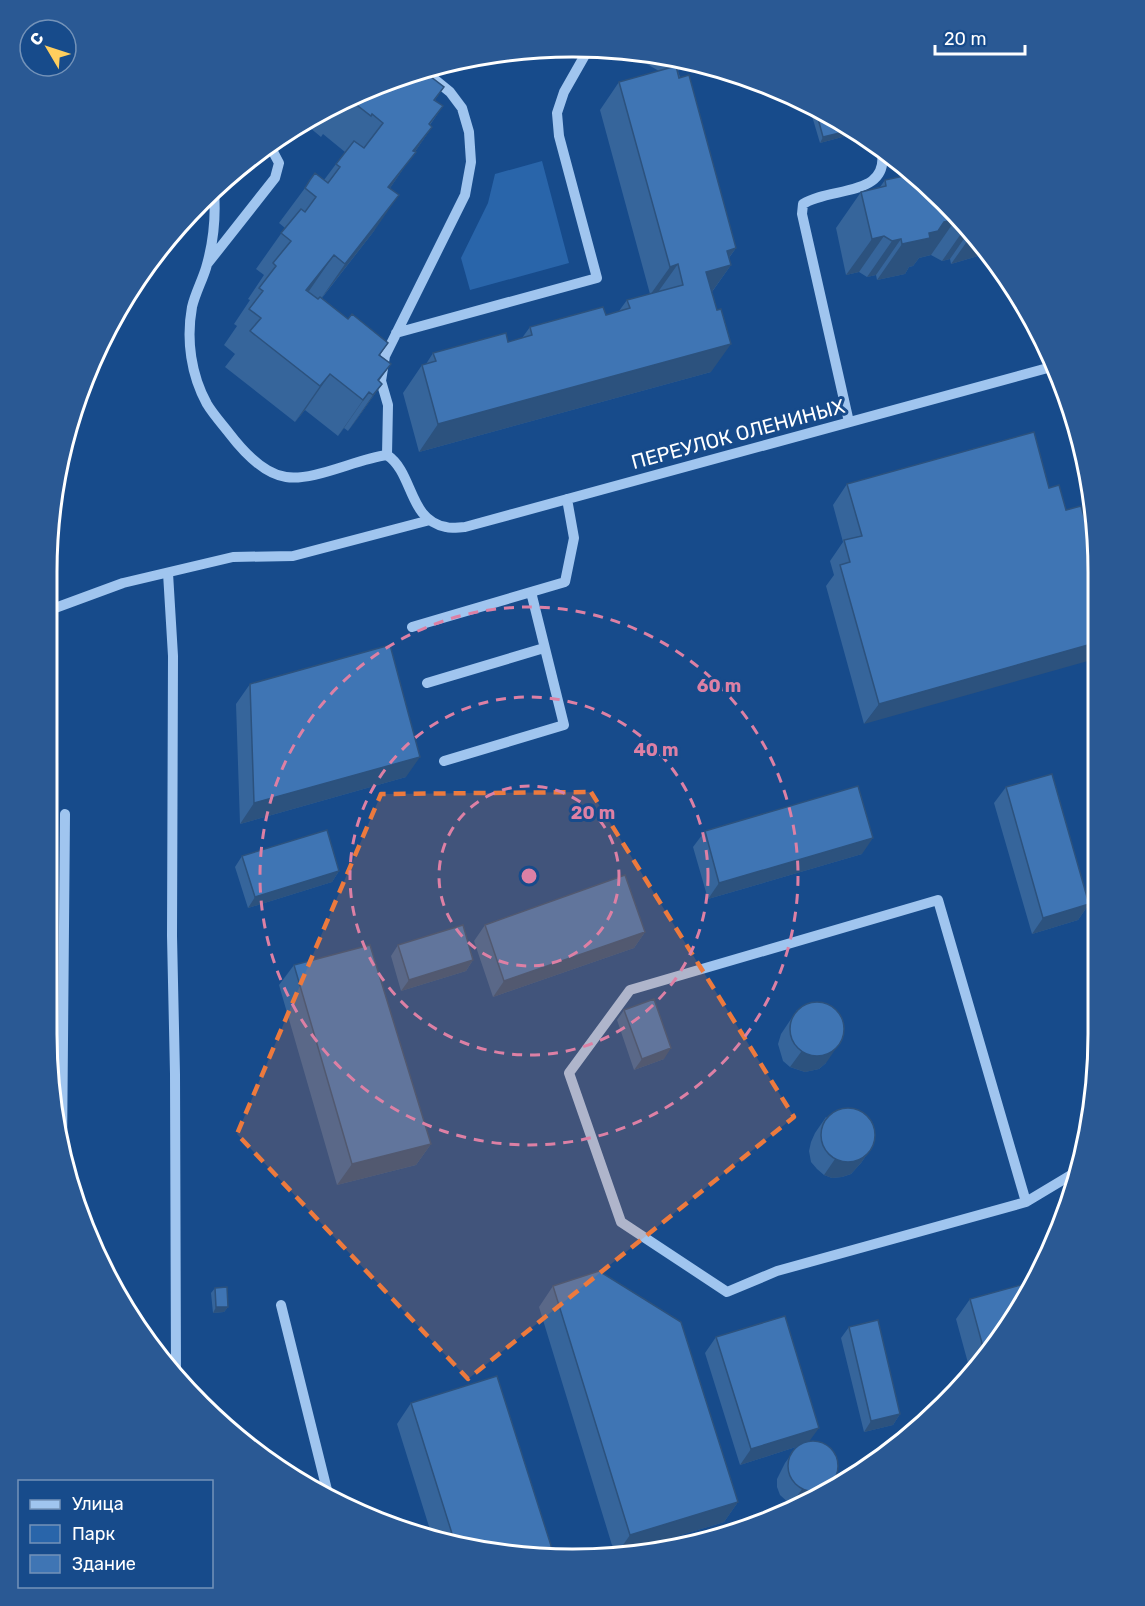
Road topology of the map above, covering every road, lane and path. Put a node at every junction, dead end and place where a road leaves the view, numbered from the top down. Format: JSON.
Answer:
{"nodes":[{"id":1,"x":584,"y":57,"type":"edge"},
{"id":2,"x":432,"y":77,"type":"edge"},
{"id":3,"x":274,"y":153,"type":"edge"},
{"id":4,"x":882,"y":161,"type":"edge"},
{"id":5,"x":214,"y":202,"type":"edge"},
{"id":6,"x":206,"y":266,"type":"junction"},
{"id":7,"x":396,"y":333,"type":"junction"},
{"id":8,"x":1046,"y":368,"type":"edge"},
{"id":9,"x":849,"y":422,"type":"junction"},
{"id":10,"x":387,"y":455,"type":"junction"},
{"id":11,"x":567,"y":499,"type":"junction"},
{"id":12,"x":430,"y":520,"type":"junction"},
{"id":13,"x":168,"y":573,"type":"junction"},
{"id":14,"x":531,"y":592,"type":"junction"},
{"id":15,"x":57,"y":607,"type":"edge"},
{"id":16,"x":412,"y":627,"type":"dead end"},
{"id":17,"x":544,"y":648,"type":"junction"},
{"id":18,"x":427,"y":683,"type":"dead end"},
{"id":19,"x":444,"y":761,"type":"dead end"},
{"id":20,"x":65,"y":814,"type":"dead end"},
{"id":21,"x":62,"y":1109,"type":"edge"},
{"id":22,"x":1067,"y":1177,"type":"edge"},
{"id":23,"x":1026,"y":1202,"type":"junction"},
{"id":24,"x":281,"y":1305,"type":"dead end"},
{"id":25,"x":176,"y":1362,"type":"edge"},
{"id":26,"x":326,"y":1486,"type":"edge"}],
"edges":[{"from":1,"to":7,"type":"street"},
{"from":2,"to":7,"type":"street"},
{"from":3,"to":6,"type":"street"},
{"from":4,"to":9,"type":"street"},
{"from":5,"to":6,"type":"street"},
{"from":6,"to":10,"type":"street"},
{"from":7,"to":10,"type":"street"},
{"from":8,"to":9,"type":"street","name":"ПЕРЕУЛОК ОЛЕНИНЫХ"},
{"from":9,"to":11,"type":"street","name":"ПЕРЕУЛОК ОЛЕНИНЫХ"},
{"from":10,"to":12,"type":"street"},
{"from":11,"to":12,"type":"street","name":"ПЕРЕУЛОК ОЛЕНИНЫХ"},
{"from":11,"to":14,"type":"street"},
{"from":12,"to":13,"type":"street"},
{"from":13,"to":15,"type":"street"},
{"from":13,"to":25,"type":"street"},
{"from":14,"to":16,"type":"street"},
{"from":14,"to":17,"type":"street"},
{"from":17,"to":18,"type":"street"},
{"from":17,"to":19,"type":"street"},
{"from":20,"to":21,"type":"street"},
{"from":22,"to":23,"type":"street"},
{"from":23,"to":23,"type":"street"},
{"from":24,"to":26,"type":"street"}]}
